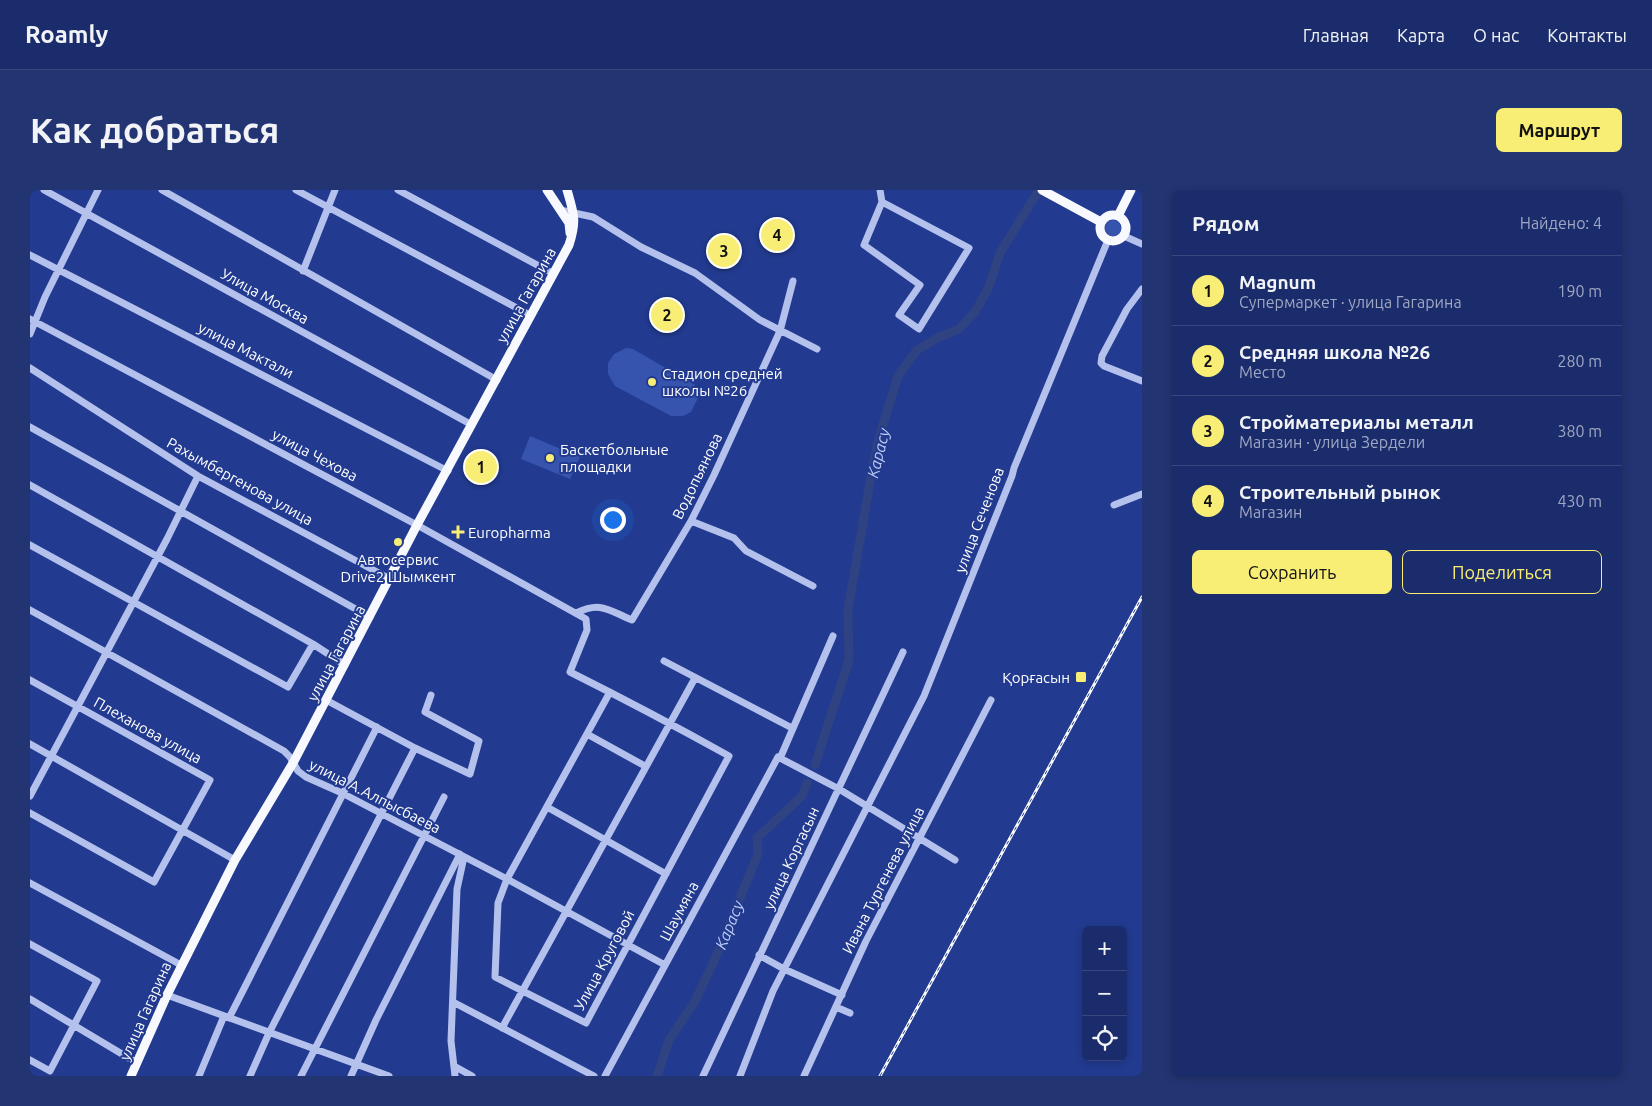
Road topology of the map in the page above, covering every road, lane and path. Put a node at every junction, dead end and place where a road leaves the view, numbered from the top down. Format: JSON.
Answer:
{"nodes":[{"id":1,"x":44,"y":190,"type":"edge"},
{"id":2,"x":98,"y":190,"type":"edge"},
{"id":3,"x":162,"y":190,"type":"edge"},
{"id":4,"x":296,"y":190,"type":"edge"},
{"id":5,"x":335,"y":190,"type":"edge"},
{"id":6,"x":398,"y":190,"type":"edge"},
{"id":7,"x":546,"y":190,"type":"edge"},
{"id":8,"x":880,"y":190,"type":"edge"},
{"id":9,"x":1042,"y":190,"type":"edge"},
{"id":10,"x":1130,"y":190,"type":"edge"},
{"id":11,"x":567,"y":192,"type":"edge"},
{"id":12,"x":554,"y":200,"type":"junction"},
{"id":13,"x":882,"y":202,"type":"junction"},
{"id":14,"x":328,"y":207,"type":"junction"},
{"id":15,"x":560,"y":210,"type":"junction"},
{"id":16,"x":574,"y":212,"type":"junction"},
{"id":17,"x":86,"y":214,"type":"junction"},
{"id":18,"x":1118,"y":216,"type":"junction"},
{"id":19,"x":1101,"y":222,"type":"junction"},
{"id":20,"x":1124,"y":236,"type":"junction"},
{"id":21,"x":1108,"y":240,"type":"junction"},
{"id":22,"x":1142,"y":244,"type":"edge"},
{"id":23,"x":569,"y":245,"type":"junction"},
{"id":24,"x":30,"y":255,"type":"edge"},
{"id":25,"x":58,"y":269,"type":"junction"},
{"id":26,"x":303,"y":271,"type":"junction"},
{"id":27,"x":552,"y":273,"type":"junction"},
{"id":28,"x":793,"y":281,"type":"dead end"},
{"id":29,"x":1141,"y":293,"type":"edge"},
{"id":30,"x":530,"y":315,"type":"junction"},
{"id":31,"x":32,"y":320,"type":"edge"},
{"id":32,"x":780,"y":331,"type":"junction"},
{"id":33,"x":30,"y":334,"type":"edge"},
{"id":34,"x":817,"y":349,"type":"dead end"},
{"id":35,"x":30,"y":368,"type":"edge"},
{"id":36,"x":497,"y":380,"type":"junction"},
{"id":37,"x":1142,"y":381,"type":"edge"},
{"id":38,"x":472,"y":425,"type":"junction"},
{"id":39,"x":30,"y":427,"type":"edge"},
{"id":40,"x":448,"y":470,"type":"junction"},
{"id":41,"x":198,"y":476,"type":"junction"},
{"id":42,"x":30,"y":485,"type":"edge"},
{"id":43,"x":1142,"y":494,"type":"edge"},
{"id":44,"x":1114,"y":504,"type":"dead end"},
{"id":45,"x":180,"y":512,"type":"junction"},
{"id":46,"x":691,"y":521,"type":"junction"},
{"id":47,"x":418,"y":525,"type":"junction"},
{"id":48,"x":30,"y":544,"type":"edge"},
{"id":49,"x":157,"y":558,"type":"junction"},
{"id":50,"x":390,"y":579,"type":"junction"},
{"id":51,"x":813,"y":586,"type":"dead end"},
{"id":52,"x":133,"y":602,"type":"junction"},
{"id":53,"x":30,"y":610,"type":"edge"},
{"id":54,"x":576,"y":613,"type":"junction"},
{"id":55,"x":370,"y":617,"type":"junction"},
{"id":56,"x":833,"y":636,"type":"dead end"},
{"id":57,"x":312,"y":644,"type":"junction"},
{"id":58,"x":902,"y":652,"type":"dead end"},
{"id":59,"x":105,"y":654,"type":"junction"},
{"id":60,"x":664,"y":661,"type":"dead end"},
{"id":61,"x":345,"y":665,"type":"junction"},
{"id":62,"x":695,"y":678,"type":"junction"},
{"id":63,"x":30,"y":680,"type":"edge"},
{"id":64,"x":610,"y":692,"type":"junction"},
{"id":65,"x":431,"y":695,"type":"dead end"},
{"id":66,"x":326,"y":700,"type":"junction"},
{"id":67,"x":991,"y":700,"type":"dead end"},
{"id":68,"x":77,"y":706,"type":"junction"},
{"id":69,"x":669,"y":722,"type":"junction"},
{"id":70,"x":377,"y":727,"type":"junction"},
{"id":71,"x":792,"y":728,"type":"junction"},
{"id":72,"x":587,"y":734,"type":"junction"},
{"id":73,"x":30,"y":744,"type":"edge"},
{"id":74,"x":416,"y":748,"type":"junction"},
{"id":75,"x":52,"y":756,"type":"junction"},
{"id":76,"x":778,"y":758,"type":"junction"},
{"id":77,"x":294,"y":763,"type":"junction"},
{"id":78,"x":645,"y":766,"type":"junction"},
{"id":79,"x":839,"y":788,"type":"junction"},
{"id":80,"x":342,"y":793,"type":"junction"},
{"id":81,"x":30,"y":796,"type":"edge"},
{"id":82,"x":444,"y":797,"type":"dead end"},
{"id":83,"x":867,"y":805,"type":"junction"},
{"id":84,"x":547,"y":807,"type":"junction"},
{"id":85,"x":30,"y":813,"type":"edge"},
{"id":86,"x":382,"y":814,"type":"junction"},
{"id":87,"x":182,"y":830,"type":"junction"},
{"id":88,"x":423,"y":836,"type":"junction"},
{"id":89,"x":919,"y":837,"type":"junction"},
{"id":90,"x":605,"y":840,"type":"junction"},
{"id":91,"x":462,"y":855,"type":"junction"},
{"id":92,"x":235,"y":860,"type":"junction"},
{"id":93,"x":955,"y":860,"type":"dead end"},
{"id":94,"x":666,"y":874,"type":"junction"},
{"id":95,"x":507,"y":878,"type":"junction"},
{"id":96,"x":30,"y":883,"type":"edge"},
{"id":97,"x":566,"y":910,"type":"junction"},
{"id":98,"x":30,"y":944,"type":"edge"},
{"id":99,"x":628,"y":944,"type":"junction"},
{"id":100,"x":760,"y":956,"type":"junction"},
{"id":101,"x":181,"y":964,"type":"junction"},
{"id":102,"x":665,"y":965,"type":"junction"},
{"id":103,"x":784,"y":969,"type":"junction"},
{"id":104,"x":522,"y":991,"type":"junction"},
{"id":105,"x":842,"y":994,"type":"junction"},
{"id":106,"x":167,"y":995,"type":"junction"},
{"id":107,"x":30,"y":1000,"type":"edge"},
{"id":108,"x":453,"y":1002,"type":"junction"},
{"id":109,"x":836,"y":1007,"type":"junction"},
{"id":110,"x":850,"y":1013,"type":"dead end"},
{"id":111,"x":226,"y":1017,"type":"junction"},
{"id":112,"x":73,"y":1025,"type":"junction"},
{"id":113,"x":502,"y":1028,"type":"junction"},
{"id":114,"x":269,"y":1033,"type":"junction"},
{"id":115,"x":315,"y":1048,"type":"junction"},
{"id":116,"x":30,"y":1060,"type":"edge"},
{"id":117,"x":137,"y":1063,"type":"junction"},
{"id":118,"x":356,"y":1064,"type":"junction"},
{"id":119,"x":454,"y":1066,"type":"junction"},
{"id":120,"x":131,"y":1076,"type":"edge"},
{"id":121,"x":199,"y":1076,"type":"edge"},
{"id":122,"x":250,"y":1076,"type":"edge"},
{"id":123,"x":301,"y":1076,"type":"edge"},
{"id":124,"x":351,"y":1076,"type":"edge"},
{"id":125,"x":389,"y":1076,"type":"edge"},
{"id":126,"x":455,"y":1076,"type":"edge"},
{"id":127,"x":472,"y":1076,"type":"edge"},
{"id":128,"x":594,"y":1076,"type":"edge"},
{"id":129,"x":605,"y":1076,"type":"edge"},
{"id":130,"x":703,"y":1076,"type":"edge"},
{"id":131,"x":740,"y":1076,"type":"edge"},
{"id":132,"x":804,"y":1076,"type":"edge"}],
"edges":[{"from":1,"to":17,"type":"street","name":"Улица Москва"},
{"from":2,"to":17,"type":"street"},
{"from":3,"to":26,"type":"street"},
{"from":4,"to":14,"type":"street"},
{"from":5,"to":14,"type":"street"},
{"from":6,"to":27,"type":"street"},
{"from":7,"to":12,"type":"main road","name":"улица Гагарина"},
{"from":8,"to":13,"type":"street"},
{"from":9,"to":19,"type":"main road"},
{"from":10,"to":18,"type":"main road"},
{"from":11,"to":12,"type":"main road"},
{"from":11,"to":16,"type":"main road","name":"улица Гагарина"},
{"from":12,"to":15,"type":"main road","name":"улица Гагарина"},
{"from":13,"to":13,"type":"street"},
{"from":14,"to":26,"type":"street"},
{"from":14,"to":30,"type":"street"},
{"from":15,"to":16,"type":"street"},
{"from":15,"to":23,"type":"main road","name":"улица Гагарина"},
{"from":16,"to":23,"type":"main road","name":"улица Гагарина"},
{"from":16,"to":32,"type":"street"},
{"from":17,"to":25,"type":"street"},
{"from":17,"to":38,"type":"street","name":"Улица Москва"},
{"from":18,"to":19,"type":"main road"},
{"from":18,"to":20,"type":"main road"},
{"from":19,"to":21,"type":"main road"},
{"from":20,"to":21,"type":"main road"},
{"from":20,"to":22,"type":"street"},
{"from":21,"to":83,"type":"street","name":"улица Сеченова"},
{"from":23,"to":27,"type":"main road","name":"улица Гагарина"},
{"from":24,"to":25,"type":"street","name":"улица Мактали"},
{"from":25,"to":31,"type":"street"},
{"from":25,"to":40,"type":"street","name":"улица Мактали"},
{"from":26,"to":36,"type":"street"},
{"from":27,"to":30,"type":"main road","name":"улица Гагарина"},
{"from":28,"to":32,"type":"street","name":"Водопьянова"},
{"from":29,"to":37,"type":"street"},
{"from":30,"to":36,"type":"main road","name":"улица Гагарина"},
{"from":31,"to":33,"type":"street"},
{"from":31,"to":47,"type":"street","name":"улица Чехова"},
{"from":32,"to":34,"type":"street"},
{"from":32,"to":46,"type":"street","name":"Водопьянова"},
{"from":35,"to":41,"type":"street","name":"Рахымбергенова улица"},
{"from":36,"to":38,"type":"main road","name":"улица Гагарина"},
{"from":38,"to":40,"type":"main road","name":"улица Гагарина"},
{"from":39,"to":45,"type":"street"},
{"from":40,"to":47,"type":"main road","name":"улица Гагарина"},
{"from":41,"to":45,"type":"street"},
{"from":41,"to":50,"type":"street","name":"Рахымбергенова улица"},
{"from":42,"to":49,"type":"street"},
{"from":43,"to":44,"type":"street"},
{"from":45,"to":49,"type":"street"},
{"from":45,"to":55,"type":"street"},
{"from":46,"to":51,"type":"street"},
{"from":46,"to":54,"type":"street","name":"Водопьянова"},
{"from":47,"to":50,"type":"main road","name":"улица Гагарина"},
{"from":47,"to":54,"type":"street","name":"улица Чехова"},
{"from":48,"to":52,"type":"street"},
{"from":49,"to":52,"type":"street"},
{"from":49,"to":57,"type":"street"},
{"from":50,"to":55,"type":"main road","name":"улица Гагарина"},
{"from":52,"to":57,"type":"street"},
{"from":52,"to":59,"type":"street"},
{"from":53,"to":59,"type":"street","name":"улица А.Алпысбаева"},
{"from":54,"to":64,"type":"street","name":"улица Чехова"},
{"from":55,"to":61,"type":"main road","name":"улица Гагарина"},
{"from":56,"to":71,"type":"street","name":"Шаумяна"},
{"from":57,"to":61,"type":"street"},
{"from":58,"to":79,"type":"street","name":"улица Коргасын"},
{"from":59,"to":68,"type":"street"},
{"from":59,"to":77,"type":"street","name":"улица А.Алпысбаева"},
{"from":60,"to":62,"type":"street"},
{"from":61,"to":66,"type":"main road","name":"улица Гагарина"},
{"from":62,"to":69,"type":"street"},
{"from":62,"to":71,"type":"street"},
{"from":63,"to":68,"type":"street","name":"Плеханова улица"},
{"from":64,"to":69,"type":"street"},
{"from":64,"to":72,"type":"street","name":"Улица Круговой"},
{"from":65,"to":74,"type":"street"},
{"from":66,"to":70,"type":"street"},
{"from":66,"to":77,"type":"main road","name":"улица Гагарина"},
{"from":67,"to":89,"type":"street","name":"Ивана Тургенева улица"},
{"from":68,"to":75,"type":"street"},
{"from":68,"to":87,"type":"street","name":"Плеханова улица"},
{"from":69,"to":78,"type":"street"},
{"from":69,"to":94,"type":"street","name":"Улица Круговой"},
{"from":70,"to":74,"type":"street"},
{"from":70,"to":80,"type":"street"},
{"from":71,"to":76,"type":"street","name":"Шаумяна"},
{"from":72,"to":78,"type":"street"},
{"from":72,"to":84,"type":"street","name":"Улица Круговой"},
{"from":73,"to":75,"type":"street"},
{"from":74,"to":86,"type":"street"},
{"from":75,"to":81,"type":"street"},
{"from":75,"to":87,"type":"street"},
{"from":76,"to":79,"type":"street"},
{"from":76,"to":102,"type":"street","name":"Шаумяна"},
{"from":77,"to":80,"type":"street","name":"улица А.Алпысбаева"},
{"from":77,"to":92,"type":"main road","name":"улица Гагарина"},
{"from":78,"to":90,"type":"street"},
{"from":79,"to":83,"type":"street"},
{"from":79,"to":100,"type":"street","name":"улица Коргасын"},
{"from":80,"to":86,"type":"street","name":"улица А.Алпысбаева"},
{"from":80,"to":111,"type":"street"},
{"from":82,"to":88,"type":"street"},
{"from":83,"to":89,"type":"street"},
{"from":83,"to":103,"type":"street","name":"улица Сеченова"},
{"from":84,"to":90,"type":"street"},
{"from":84,"to":95,"type":"street","name":"Улица Круговой"},
{"from":85,"to":87,"type":"street","name":"Плеханова улица"},
{"from":86,"to":88,"type":"street","name":"улица А.Алпысбаева"},
{"from":86,"to":114,"type":"street"},
{"from":87,"to":92,"type":"street"},
{"from":88,"to":91,"type":"street","name":"улица А.Алпысбаева"},
{"from":88,"to":115,"type":"street"},
{"from":89,"to":93,"type":"street"},
{"from":89,"to":105,"type":"street","name":"Ивана Тургенева улица"},
{"from":90,"to":94,"type":"street"},
{"from":90,"to":97,"type":"street"},
{"from":91,"to":95,"type":"street","name":"улица А.Алпысбаева"},
{"from":91,"to":108,"type":"street"},
{"from":91,"to":118,"type":"street"},
{"from":92,"to":101,"type":"main road","name":"улица Гагарина"},
{"from":94,"to":99,"type":"street","name":"Улица Круговой"},
{"from":95,"to":97,"type":"street","name":"улица А.Алпысбаева"},
{"from":95,"to":104,"type":"street","name":"Улица Круговой"},
{"from":96,"to":101,"type":"street"},
{"from":97,"to":99,"type":"street","name":"улица А.Алпысбаева"},
{"from":97,"to":104,"type":"street"},
{"from":98,"to":112,"type":"street"},
{"from":99,"to":102,"type":"street","name":"улица А.Алпысбаева"},
{"from":99,"to":104,"type":"street","name":"Улица Круговой"},
{"from":100,"to":103,"type":"street"},
{"from":100,"to":130,"type":"street","name":"улица Коргасын"},
{"from":101,"to":106,"type":"main road","name":"улица Гагарина"},
{"from":102,"to":129,"type":"street","name":"Шаумяна"},
{"from":103,"to":105,"type":"street"},
{"from":103,"to":131,"type":"street","name":"улица Сеченова"},
{"from":104,"to":113,"type":"street"},
{"from":105,"to":109,"type":"street","name":"Ивана Тургенева улица"},
{"from":106,"to":111,"type":"street"},
{"from":106,"to":117,"type":"main road","name":"улица Гагарина"},
{"from":107,"to":112,"type":"street"},
{"from":108,"to":113,"type":"street"},
{"from":108,"to":119,"type":"street"},
{"from":109,"to":110,"type":"street"},
{"from":109,"to":132,"type":"street","name":"Ивана Тургенева улица"},
{"from":111,"to":114,"type":"street"},
{"from":111,"to":121,"type":"street"},
{"from":112,"to":116,"type":"street"},
{"from":112,"to":117,"type":"street"},
{"from":113,"to":128,"type":"street"},
{"from":114,"to":115,"type":"street"},
{"from":114,"to":122,"type":"street"},
{"from":115,"to":118,"type":"street"},
{"from":115,"to":123,"type":"street"},
{"from":117,"to":120,"type":"main road","name":"улица Гагарина"},
{"from":118,"to":124,"type":"street"},
{"from":118,"to":125,"type":"street"},
{"from":119,"to":126,"type":"street"},
{"from":119,"to":127,"type":"street"}]}
